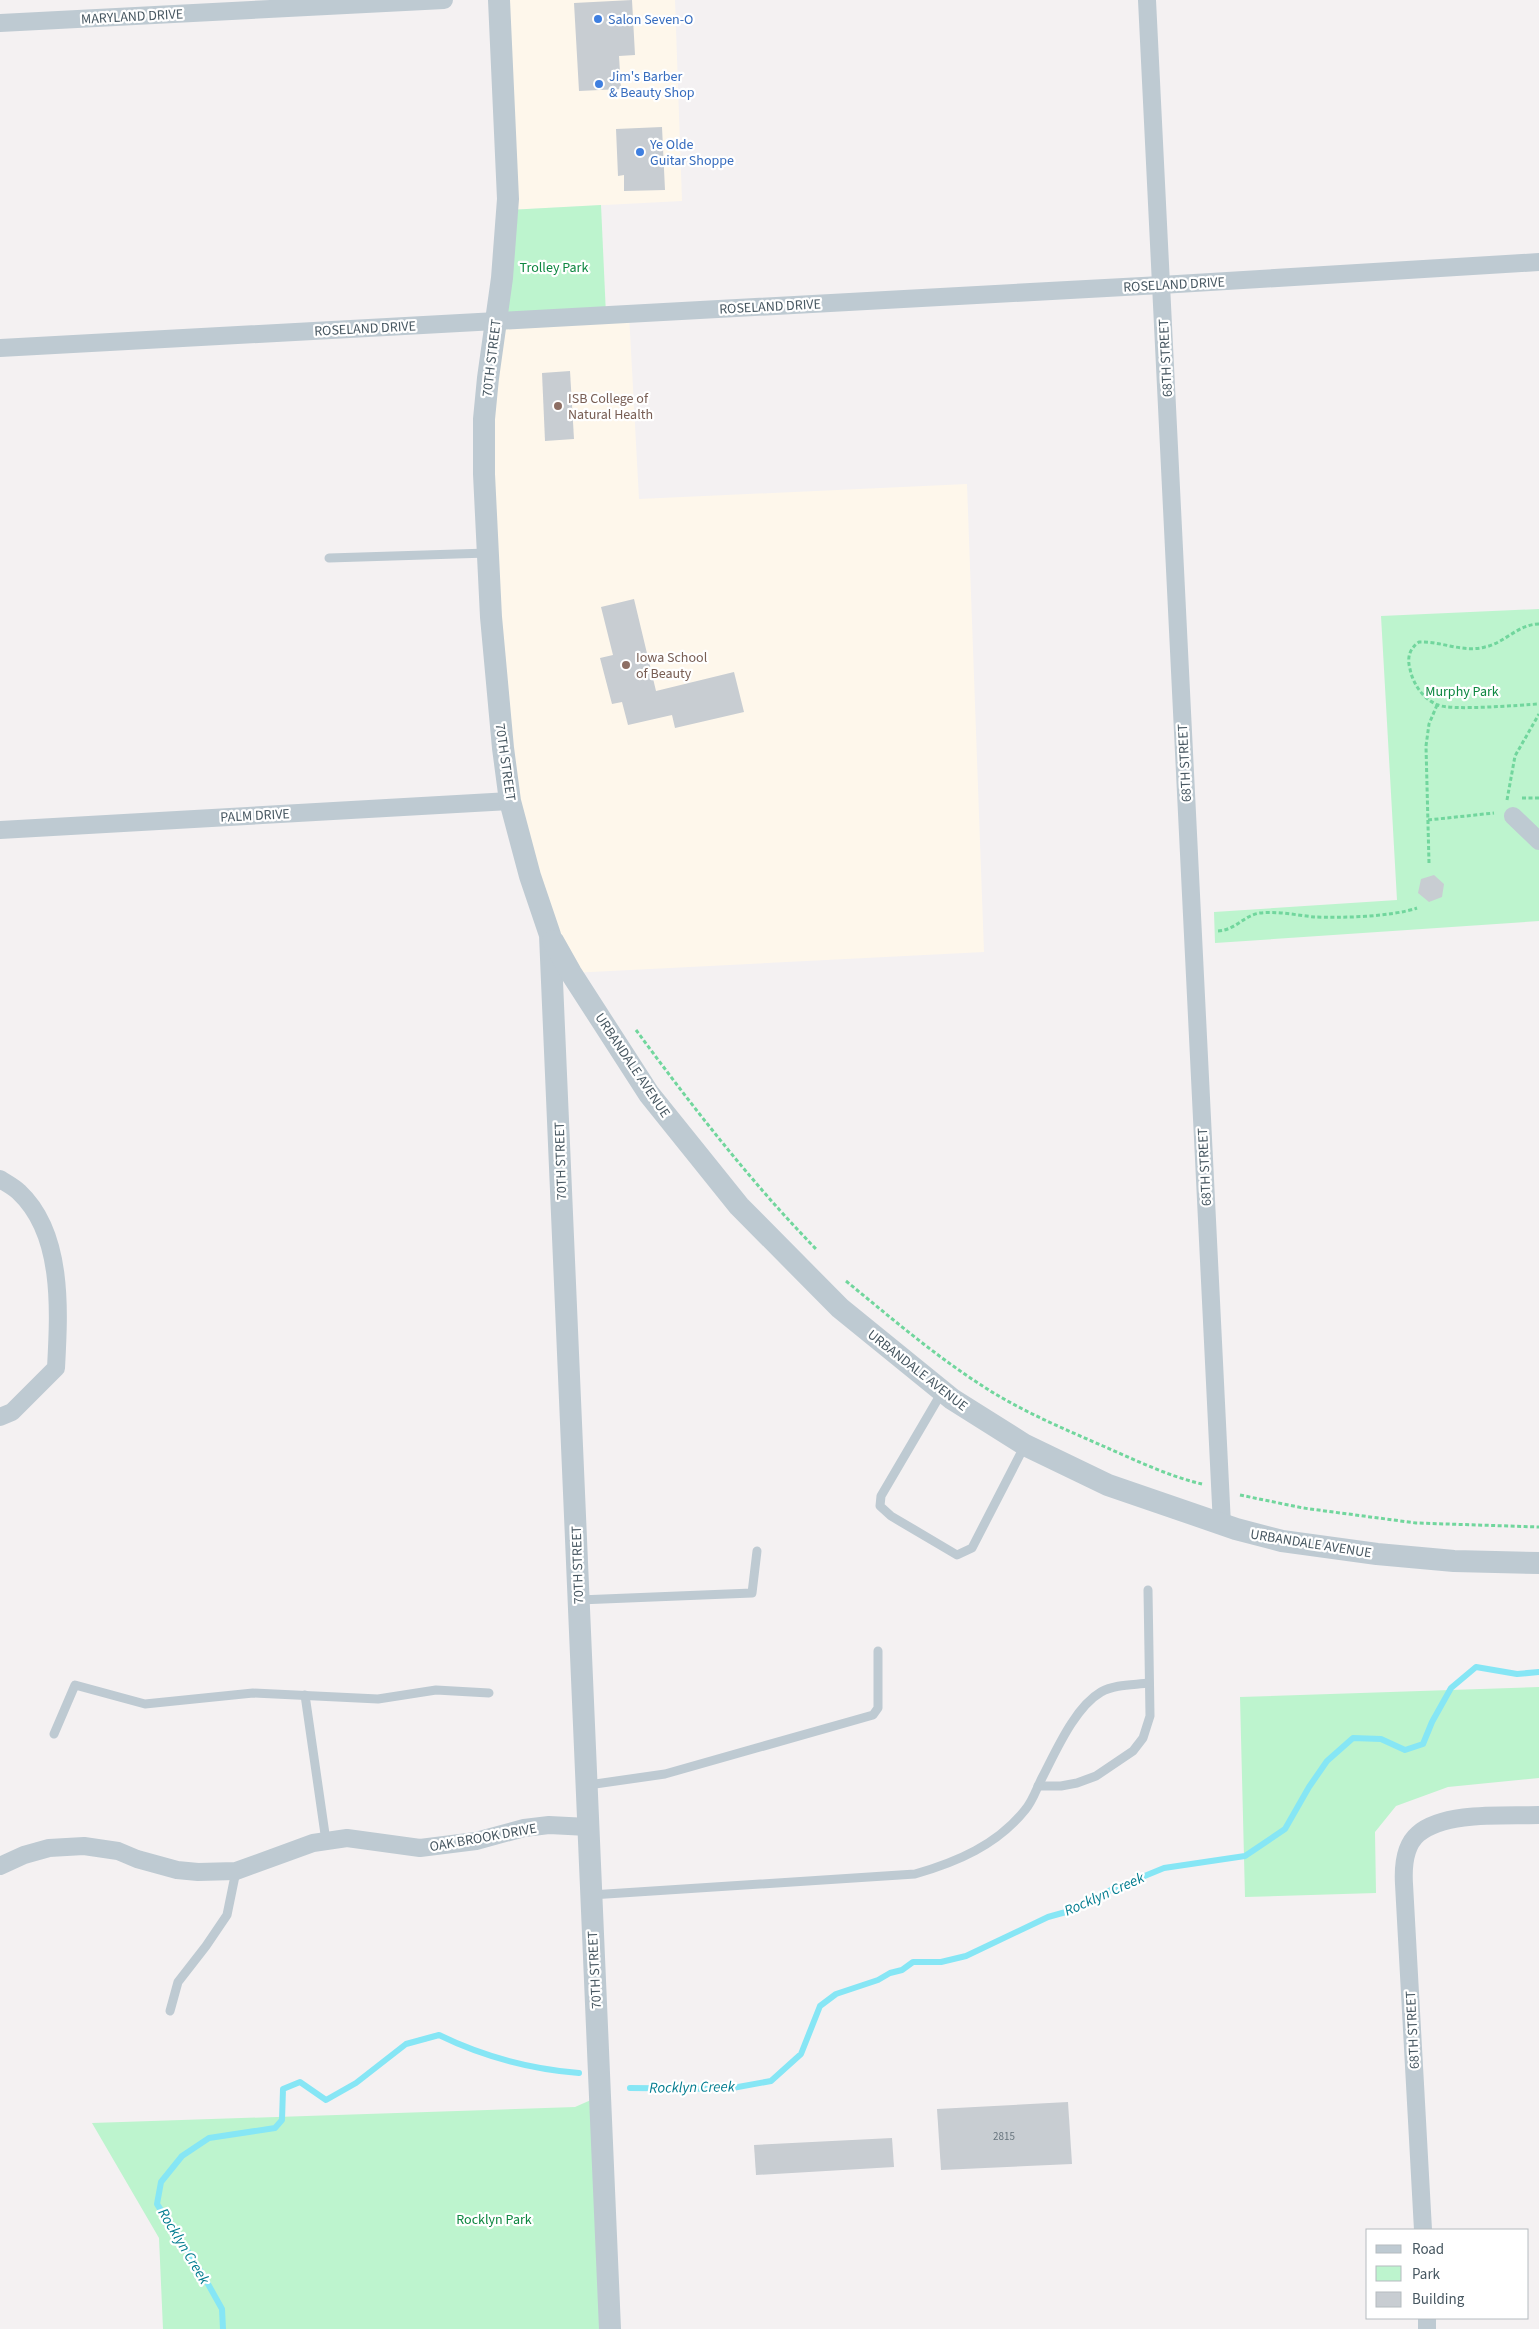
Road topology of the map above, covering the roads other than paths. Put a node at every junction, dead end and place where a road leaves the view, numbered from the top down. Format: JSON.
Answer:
{"nodes":[{"id":1,"x":444,"y":0,"type":"edge"},
{"id":2,"x":500,"y":0,"type":"edge"},
{"id":3,"x":1147,"y":0,"type":"edge"},
{"id":4,"x":0,"y":23,"type":"edge"},
{"id":5,"x":1539,"y":262,"type":"edge"},
{"id":6,"x":1161,"y":285,"type":"junction"},
{"id":7,"x":496,"y":321,"type":"junction"},
{"id":8,"x":0,"y":348,"type":"edge"},
{"id":9,"x":488,"y":553,"type":"junction"},
{"id":10,"x":329,"y":558,"type":"dead end"},
{"id":11,"x":510,"y":801,"type":"junction"},
{"id":12,"x":1506,"y":811,"type":"road end"},
{"id":13,"x":0,"y":830,"type":"edge"},
{"id":14,"x":1539,"y":841,"type":"edge"},
{"id":15,"x":550,"y":935,"type":"junction"},
{"id":16,"x":0,"y":1179,"type":"edge"},
{"id":17,"x":942,"y":1392,"type":"junction"},
{"id":18,"x":0,"y":1418,"type":"edge"},
{"id":19,"x":1025,"y":1445,"type":"junction"},
{"id":20,"x":1222,"y":1525,"type":"junction"},
{"id":21,"x":757,"y":1551,"type":"dead end"},
{"id":22,"x":1539,"y":1564,"type":"edge"},
{"id":23,"x":1148,"y":1590,"type":"dead end"},
{"id":24,"x":578,"y":1600,"type":"junction"},
{"id":25,"x":878,"y":1651,"type":"dead end"},
{"id":26,"x":1149,"y":1684,"type":"junction"},
{"id":27,"x":489,"y":1693,"type":"dead end"},
{"id":28,"x":305,"y":1695,"type":"junction"},
{"id":29,"x":54,"y":1734,"type":"dead end"},
{"id":30,"x":587,"y":1785,"type":"junction"},
{"id":31,"x":1038,"y":1786,"type":"junction"},
{"id":32,"x":1539,"y":1815,"type":"edge"},
{"id":33,"x":588,"y":1827,"type":"junction"},
{"id":34,"x":326,"y":1841,"type":"junction"},
{"id":35,"x":0,"y":1866,"type":"edge"},
{"id":36,"x":236,"y":1870,"type":"junction"},
{"id":37,"x":591,"y":1895,"type":"junction"},
{"id":38,"x":170,"y":2011,"type":"dead end"},
{"id":39,"x":1423,"y":2229,"type":"edge"},
{"id":40,"x":610,"y":2329,"type":"edge"}],
"edges":[{"from":1,"to":4,"type":"street","name":"MARYLAND DRIVE"},
{"from":2,"to":7,"type":"street","name":"70TH STREET"},
{"from":3,"to":6,"type":"street","name":"68TH STREET"},
{"from":5,"to":6,"type":"street","name":"ROSELAND DRIVE"},
{"from":6,"to":7,"type":"street","name":"ROSELAND DRIVE"},
{"from":6,"to":20,"type":"street","name":"68TH STREET"},
{"from":7,"to":8,"type":"street","name":"ROSELAND DRIVE"},
{"from":7,"to":9,"type":"street","name":"70TH STREET"},
{"from":9,"to":10,"type":"lane"},
{"from":9,"to":11,"type":"street","name":"70TH STREET"},
{"from":11,"to":13,"type":"street","name":"PALM DRIVE"},
{"from":11,"to":15,"type":"street","name":"70TH STREET"},
{"from":12,"to":14,"type":"street"},
{"from":15,"to":17,"type":"street","name":"URBANDALE AVENUE"},
{"from":15,"to":24,"type":"street","name":"70TH STREET"},
{"from":16,"to":18,"type":"street"},
{"from":17,"to":19,"type":"street","name":"URBANDALE AVENUE"},
{"from":17,"to":19,"type":"lane"},
{"from":19,"to":20,"type":"street","name":"URBANDALE AVENUE"},
{"from":20,"to":22,"type":"street","name":"URBANDALE AVENUE"},
{"from":21,"to":24,"type":"lane"},
{"from":23,"to":26,"type":"lane"},
{"from":24,"to":30,"type":"street","name":"70TH STREET"},
{"from":25,"to":30,"type":"lane"},
{"from":26,"to":31,"type":"lane"},
{"from":26,"to":31,"type":"lane"},
{"from":27,"to":28,"type":"lane"},
{"from":28,"to":29,"type":"lane"},
{"from":28,"to":34,"type":"lane"},
{"from":30,"to":33,"type":"street","name":"70TH STREET"},
{"from":31,"to":37,"type":"lane"},
{"from":32,"to":39,"type":"street","name":"68TH STREET"},
{"from":33,"to":34,"type":"street","name":"OAK BROOK DRIVE"},
{"from":33,"to":37,"type":"street","name":"70TH STREET"},
{"from":34,"to":36,"type":"street","name":"OAK BROOK DRIVE"},
{"from":35,"to":36,"type":"street","name":"OAK BROOK DRIVE"},
{"from":36,"to":38,"type":"lane"},
{"from":37,"to":40,"type":"street","name":"70TH STREET"}]}
